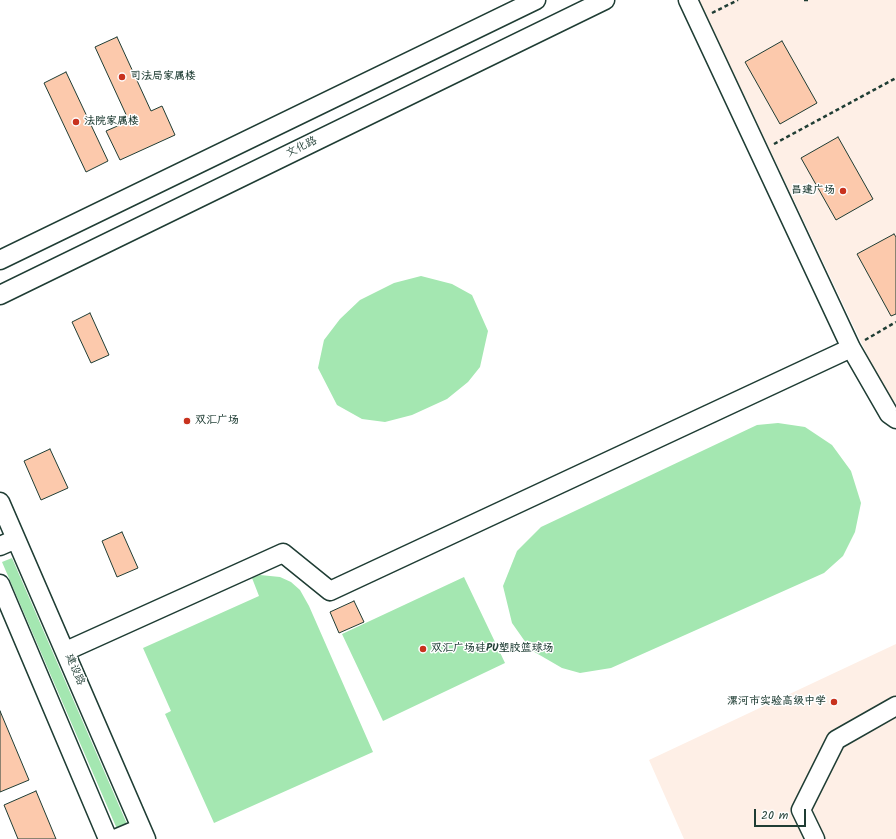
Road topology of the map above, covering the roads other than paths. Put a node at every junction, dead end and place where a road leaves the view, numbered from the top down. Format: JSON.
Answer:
{"nodes":[{"id":1,"x":536,"y":0,"type":"edge"},
{"id":2,"x":605,"y":0,"type":"edge"},
{"id":3,"x":688,"y":0,"type":"edge"},
{"id":4,"x":0,"y":260,"type":"edge"},
{"id":5,"x":0,"y":296,"type":"edge"},
{"id":6,"x":851,"y":348,"type":"junction"},
{"id":7,"x":896,"y":418,"type":"edge"},
{"id":8,"x":0,"y":502,"type":"edge"},
{"id":9,"x":8,"y":542,"type":"edge"},
{"id":10,"x":0,"y":584,"type":"edge"},
{"id":11,"x":66,"y":651,"type":"junction"},
{"id":12,"x":896,"y":706,"type":"edge"},
{"id":13,"x":144,"y":834,"type":"edge"},
{"id":14,"x":108,"y":839,"type":"edge"},
{"id":15,"x":115,"y":839,"type":"edge"},
{"id":16,"x":815,"y":839,"type":"edge"}],
"edges":[{"from":1,"to":4,"type":"street"},
{"from":2,"to":5,"type":"street","name":"文化路"},
{"from":3,"to":6,"type":"street"},
{"from":6,"to":7,"type":"street"},
{"from":6,"to":11,"type":"street"},
{"from":8,"to":9,"type":"street","name":"建设路"},
{"from":9,"to":11,"type":"street","name":"建设路"},
{"from":10,"to":14,"type":"street"},
{"from":11,"to":13,"type":"street","name":"建设路"},
{"from":12,"to":16,"type":"street"},
{"from":13,"to":15,"type":"street"}]}
